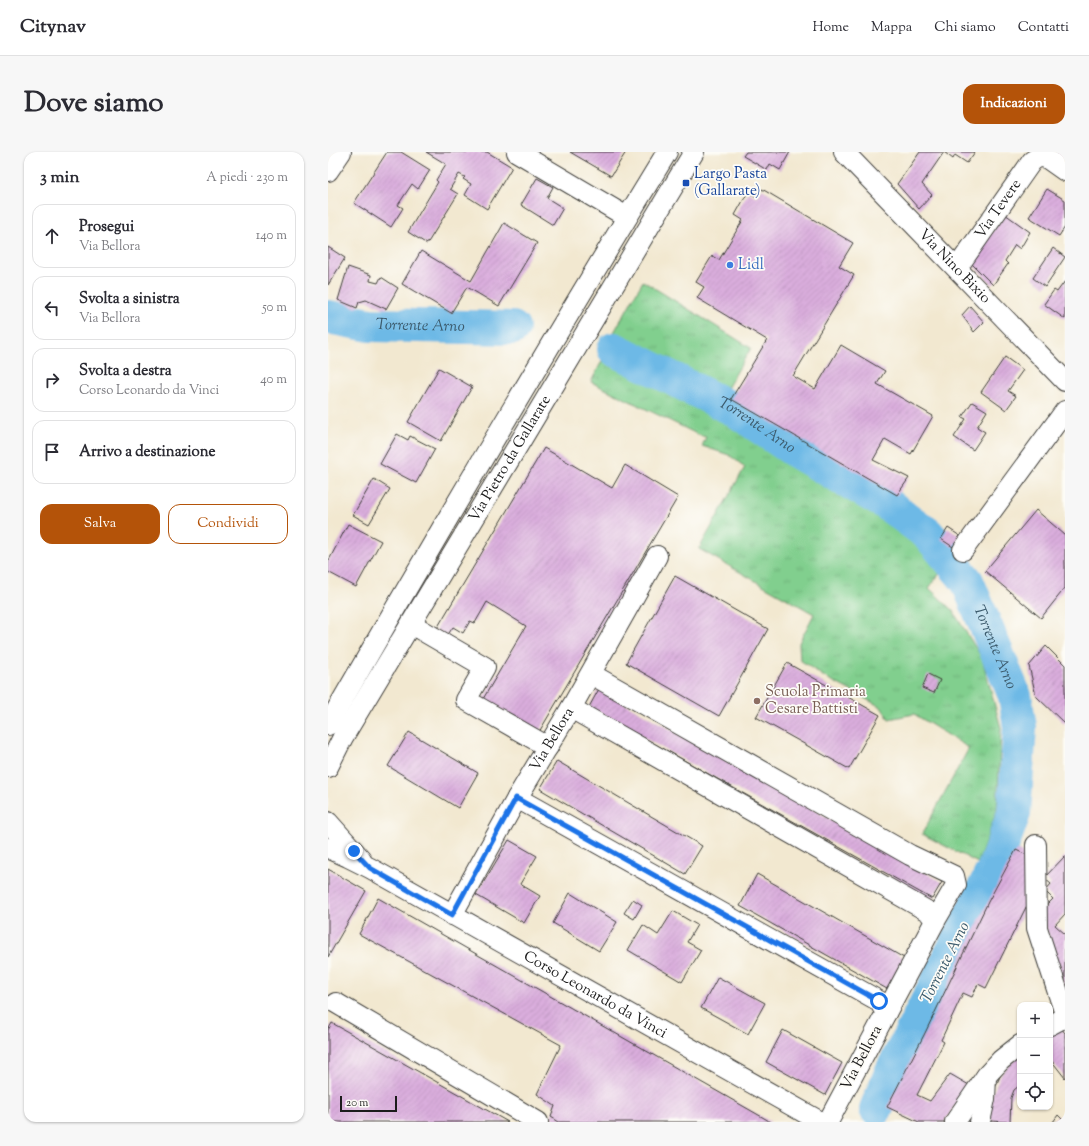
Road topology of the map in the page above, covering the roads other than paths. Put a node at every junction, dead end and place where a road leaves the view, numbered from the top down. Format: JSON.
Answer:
{"nodes":[{"id":1,"x":341,"y":152,"type":"edge"},
{"id":2,"x":517,"y":152,"type":"edge"},
{"id":3,"x":667,"y":152,"type":"edge"},
{"id":4,"x":694,"y":152,"type":"edge"},
{"id":5,"x":844,"y":152,"type":"edge"},
{"id":6,"x":328,"y":171,"type":"edge"},
{"id":7,"x":1065,"y":171,"type":"edge"},
{"id":8,"x":627,"y":218,"type":"junction"},
{"id":9,"x":957,"y":268,"type":"junction"},
{"id":10,"x":1065,"y":381,"type":"edge"},
{"id":11,"x":1065,"y":411,"type":"edge"},
{"id":12,"x":963,"y":550,"type":"dead end"},
{"id":13,"x":657,"y":556,"type":"dead end"},
{"id":14,"x":411,"y":624,"type":"junction"},
{"id":15,"x":588,"y":678,"type":"junction"},
{"id":16,"x":571,"y":708,"type":"junction"},
{"id":17,"x":328,"y":725,"type":"edge"},
{"id":18,"x":548,"y":747,"type":"junction"},
{"id":19,"x":328,"y":767,"type":"edge"},
{"id":20,"x":516,"y":798,"type":"junction"},
{"id":21,"x":328,"y":822,"type":"edge"},
{"id":22,"x":1036,"y":845,"type":"dead end"},
{"id":23,"x":328,"y":848,"type":"edge"},
{"id":24,"x":370,"y":868,"type":"junction"},
{"id":25,"x":452,"y":915,"type":"junction"},
{"id":26,"x":935,"y":921,"type":"junction"},
{"id":27,"x":336,"y":1003,"type":"dead end"},
{"id":28,"x":886,"y":1013,"type":"junction"},
{"id":29,"x":1065,"y":1015,"type":"edge"},
{"id":30,"x":1053,"y":1023,"type":"edge"},
{"id":31,"x":1017,"y":1047,"type":"edge"},
{"id":32,"x":987,"y":1075,"type":"junction"},
{"id":33,"x":538,"y":1122,"type":"edge"},
{"id":34,"x":821,"y":1122,"type":"edge"},
{"id":35,"x":828,"y":1122,"type":"edge"},
{"id":36,"x":955,"y":1122,"type":"edge"},
{"id":37,"x":980,"y":1122,"type":"edge"}],
"edges":[{"from":1,"to":6,"type":"street"},
{"from":2,"to":8,"type":"street"},
{"from":3,"to":8,"type":"street","name":"Via Pietro da Gallarate"},
{"from":4,"to":14,"type":"street","name":"Via Pietro da Gallarate"},
{"from":5,"to":9,"type":"street","name":"Via Nino Bixio"},
{"from":7,"to":9,"type":"street","name":"Via Tevere"},
{"from":8,"to":17,"type":"street","name":"Via Pietro da Gallarate"},
{"from":9,"to":10,"type":"street","name":"Via Nino Bixio"},
{"from":11,"to":12,"type":"street"},
{"from":13,"to":15,"type":"street","name":"Via Bellora"},
{"from":14,"to":18,"type":"street"},
{"from":14,"to":19,"type":"street","name":"Via Pietro da Gallarate"},
{"from":15,"to":16,"type":"street","name":"Via Bellora"},
{"from":15,"to":26,"type":"street"},
{"from":16,"to":18,"type":"street","name":"Via Bellora"},
{"from":16,"to":26,"type":"street"},
{"from":18,"to":20,"type":"street","name":"Via Bellora"},
{"from":20,"to":25,"type":"street","name":"Via Bellora"},
{"from":20,"to":28,"type":"street","name":"Via Bellora"},
{"from":21,"to":24,"type":"street","name":"Corso Leonardo da Vinci"},
{"from":22,"to":29,"type":"street"},
{"from":23,"to":24,"type":"street","name":"Corso Leonardo da Vinci"},
{"from":24,"to":25,"type":"street","name":"Corso Leonardo da Vinci"},
{"from":25,"to":34,"type":"street","name":"Corso Leonardo da Vinci"},
{"from":26,"to":28,"type":"street"},
{"from":27,"to":33,"type":"street"},
{"from":28,"to":35,"type":"street","name":"Via Bellora"},
{"from":29,"to":30,"type":"street"},
{"from":31,"to":32,"type":"street"},
{"from":32,"to":36,"type":"street"},
{"from":32,"to":37,"type":"street"}]}
